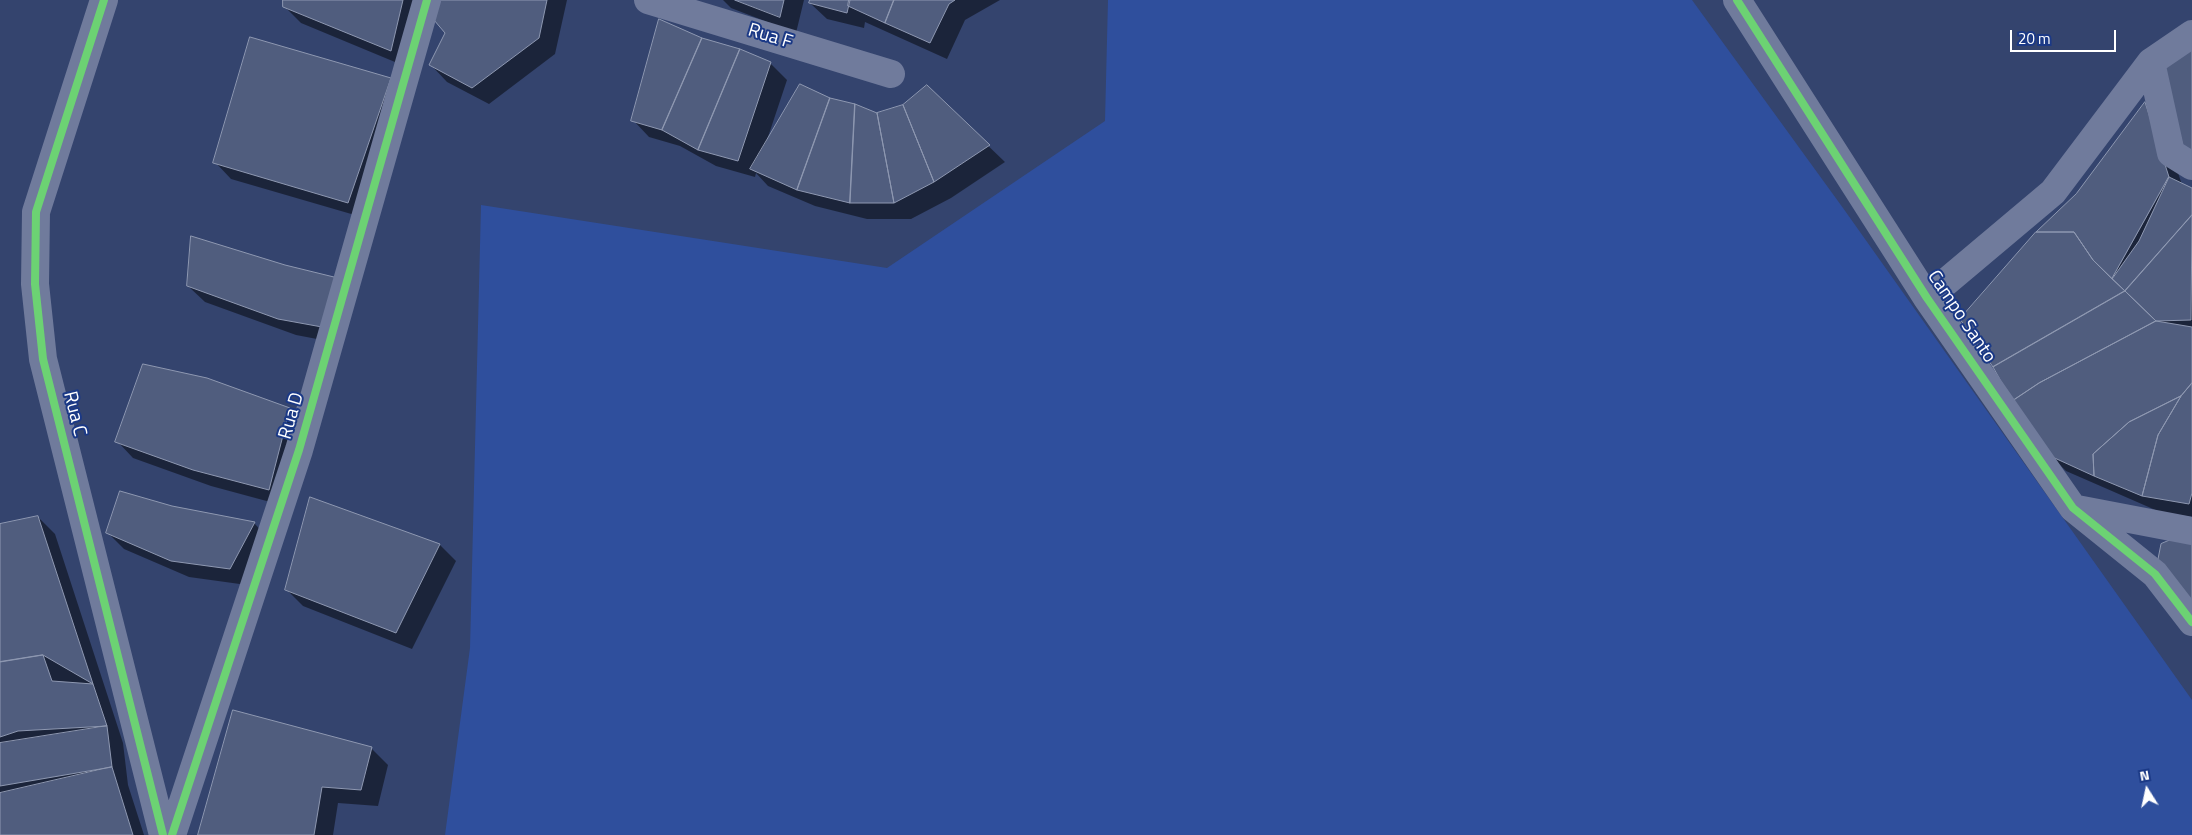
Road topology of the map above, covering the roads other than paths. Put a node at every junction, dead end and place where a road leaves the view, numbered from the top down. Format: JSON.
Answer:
{"nodes":[{"id":1,"x":104,"y":0,"type":"edge"},
{"id":2,"x":427,"y":0,"type":"edge"},
{"id":3,"x":648,"y":0,"type":"edge"},
{"id":4,"x":1737,"y":0,"type":"edge"},
{"id":5,"x":2192,"y":34,"type":"edge"},
{"id":6,"x":2151,"y":62,"type":"junction"},
{"id":7,"x":891,"y":74,"type":"dead end"},
{"id":8,"x":2192,"y":166,"type":"edge"},
{"id":9,"x":1927,"y":298,"type":"junction"},
{"id":10,"x":2073,"y":508,"type":"junction"},
{"id":11,"x":2192,"y":531,"type":"edge"},
{"id":12,"x":2192,"y":622,"type":"edge"},
{"id":13,"x":163,"y":835,"type":"edge"},
{"id":14,"x":172,"y":835,"type":"edge"}],
"edges":[{"from":1,"to":13,"type":"street","name":"Rua C"},
{"from":2,"to":14,"type":"street","name":"Rua D"},
{"from":3,"to":7,"type":"street","name":"Rua F"},
{"from":4,"to":9,"type":"street","name":"Campo Santo"},
{"from":5,"to":6,"type":"street"},
{"from":6,"to":8,"type":"street"},
{"from":6,"to":9,"type":"street"},
{"from":9,"to":10,"type":"street","name":"Campo Santo"},
{"from":10,"to":11,"type":"street"},
{"from":10,"to":12,"type":"street","name":"Campo Santo"}]}
